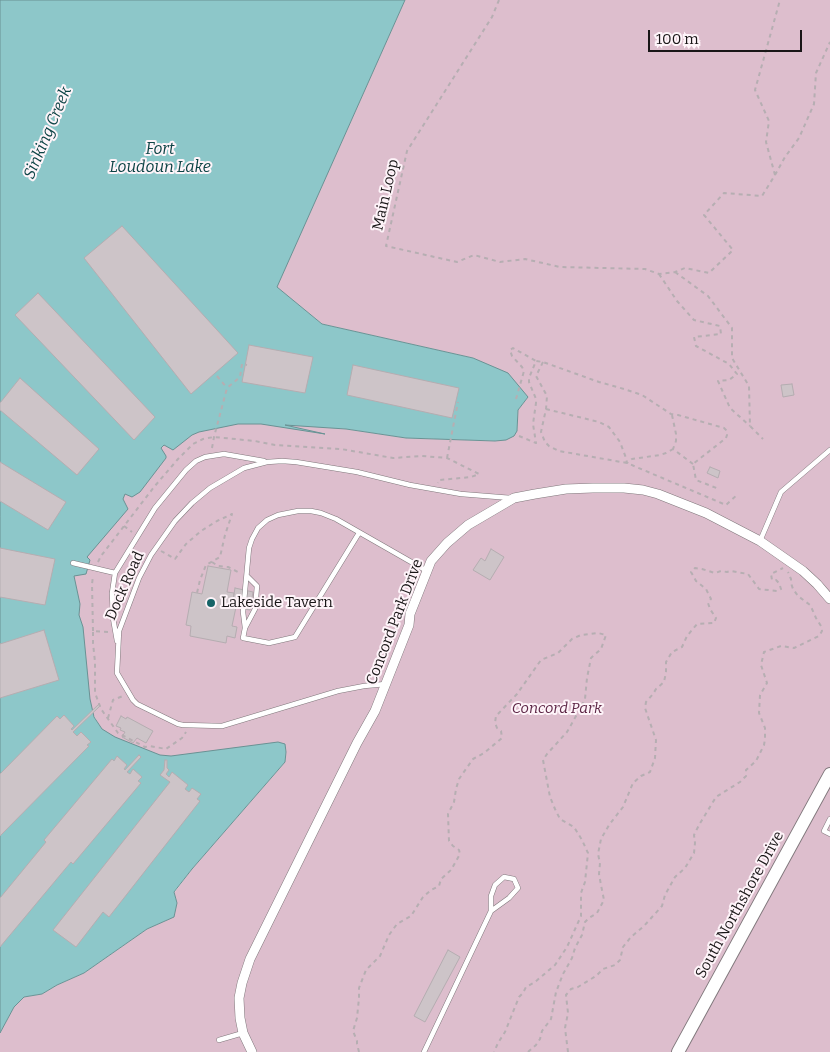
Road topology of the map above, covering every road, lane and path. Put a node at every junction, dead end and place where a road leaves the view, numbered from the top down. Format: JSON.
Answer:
{"nodes":[{"id":1,"x":499,"y":0,"type":"edge"},
{"id":2,"x":780,"y":0,"type":"edge"},
{"id":3,"x":830,"y":42,"type":"edge"},
{"id":4,"x":775,"y":175,"type":"junction"},
{"id":5,"x":675,"y":272,"type":"junction"},
{"id":6,"x":659,"y":274,"type":"junction"},
{"id":7,"x":536,"y":361,"type":"junction"},
{"id":8,"x":543,"y":362,"type":"junction"},
{"id":9,"x":247,"y":365,"type":"dead end"},
{"id":10,"x":217,"y":376,"type":"dead end"},
{"id":11,"x":522,"y":377,"type":"junction"},
{"id":12,"x":529,"y":378,"type":"junction"},
{"id":13,"x":227,"y":388,"type":"junction"},
{"id":14,"x":516,"y":399,"type":"dead end"},
{"id":15,"x":458,"y":402,"type":"dead end"},
{"id":16,"x":546,"y":409,"type":"junction"},
{"id":17,"x":672,"y":414,"type":"junction"},
{"id":18,"x":750,"y":426,"type":"junction"},
{"id":19,"x":518,"y":436,"type":"dead end"},
{"id":20,"x":214,"y":437,"type":"junction"},
{"id":21,"x":763,"y":440,"type":"dead end"},
{"id":22,"x":673,"y":449,"type":"junction"},
{"id":23,"x":830,"y":450,"type":"edge"},
{"id":24,"x":211,"y":456,"type":"junction"},
{"id":25,"x":447,"y":458,"type":"junction"},
{"id":26,"x":267,"y":462,"type":"junction"},
{"id":27,"x":627,"y":463,"type":"junction"},
{"id":28,"x":693,"y":464,"type":"junction"},
{"id":29,"x":719,"y":489,"type":"dead end"},
{"id":30,"x":436,"y":490,"type":"junction"},
{"id":31,"x":738,"y":494,"type":"dead end"},
{"id":32,"x":514,"y":498,"type":"junction"},
{"id":33,"x":359,"y":533,"type":"junction"},
{"id":34,"x":760,"y":541,"type":"junction"},
{"id":35,"x":166,"y":554,"type":"dead end"},
{"id":36,"x":212,"y":562,"type":"junction"},
{"id":37,"x":73,"y":563,"type":"dead end"},
{"id":38,"x":95,"y":568,"type":"junction"},
{"id":39,"x":427,"y":571,"type":"junction"},
{"id":40,"x":115,"y":573,"type":"junction"},
{"id":41,"x":247,"y":576,"type":"junction"},
{"id":42,"x":197,"y":593,"type":"dead end"},
{"id":43,"x":830,"y":599,"type":"edge"},
{"id":44,"x":246,"y":628,"type":"junction"},
{"id":45,"x":93,"y":631,"type":"junction"},
{"id":46,"x":115,"y":633,"type":"junction"},
{"id":47,"x":118,"y":645,"type":"junction"},
{"id":48,"x":386,"y":684,"type":"junction"},
{"id":49,"x":130,"y":694,"type":"junction"},
{"id":50,"x":108,"y":718,"type":"junction"},
{"id":51,"x":190,"y":726,"type":"junction"},
{"id":52,"x":830,"y":774,"type":"edge"},
{"id":53,"x":830,"y":819,"type":"edge"},
{"id":54,"x":830,"y":834,"type":"edge"},
{"id":55,"x":491,"y":911,"type":"junction"},
{"id":56,"x":243,"y":1033,"type":"junction"},
{"id":57,"x":219,"y":1040,"type":"dead end"},
{"id":58,"x":252,"y":1052,"type":"edge"},
{"id":59,"x":360,"y":1052,"type":"edge"},
{"id":60,"x":424,"y":1052,"type":"edge"},
{"id":61,"x":494,"y":1052,"type":"edge"},
{"id":62,"x":528,"y":1052,"type":"edge"},
{"id":63,"x":568,"y":1052,"type":"edge"},
{"id":64,"x":678,"y":1052,"type":"edge"}],
"edges":[{"from":1,"to":6,"type":"path","name":"Main Loop"},
{"from":2,"to":4,"type":"path"},
{"from":3,"to":4,"type":"path"},
{"from":4,"to":5,"type":"path","name":"Main Loop"},
{"from":5,"to":6,"type":"path","name":"Main Loop"},
{"from":5,"to":18,"type":"path"},
{"from":6,"to":18,"type":"path"},
{"from":7,"to":8,"type":"path"},
{"from":7,"to":11,"type":"path"},
{"from":7,"to":12,"type":"path"},
{"from":8,"to":16,"type":"path"},
{"from":8,"to":17,"type":"path"},
{"from":9,"to":13,"type":"path"},
{"from":10,"to":13,"type":"path"},
{"from":11,"to":12,"type":"path"},
{"from":11,"to":14,"type":"path"},
{"from":12,"to":19,"type":"path"},
{"from":13,"to":20,"type":"path"},
{"from":15,"to":25,"type":"path"},
{"from":16,"to":27,"type":"path"},
{"from":16,"to":27,"type":"path"},
{"from":17,"to":22,"type":"path"},
{"from":17,"to":28,"type":"path"},
{"from":18,"to":21,"type":"path"},
{"from":20,"to":24,"type":"path"},
{"from":20,"to":25,"type":"path"},
{"from":20,"to":38,"type":"path"},
{"from":22,"to":27,"type":"path"},
{"from":22,"to":28,"type":"path"},
{"from":23,"to":34,"type":"lane"},
{"from":24,"to":26,"type":"lane"},
{"from":24,"to":40,"type":"lane"},
{"from":25,"to":30,"type":"path"},
{"from":26,"to":30,"type":"lane","name":"Dock Road"},
{"from":26,"to":47,"type":"lane","name":"Dock Road"},
{"from":27,"to":31,"type":"path"},
{"from":28,"to":29,"type":"path"},
{"from":30,"to":32,"type":"lane","name":"Dock Road"},
{"from":32,"to":34,"type":"street","name":"Concord Park Drive"},
{"from":32,"to":39,"type":"street","name":"Concord Park Drive"},
{"from":33,"to":39,"type":"lane"},
{"from":33,"to":41,"type":"lane"},
{"from":33,"to":44,"type":"lane"},
{"from":34,"to":43,"type":"street","name":"Concord Park Drive"},
{"from":35,"to":36,"type":"path"},
{"from":36,"to":41,"type":"path"},
{"from":36,"to":42,"type":"path"},
{"from":37,"to":38,"type":"lane"},
{"from":38,"to":40,"type":"lane"},
{"from":38,"to":45,"type":"path"},
{"from":39,"to":48,"type":"street","name":"Concord Park Drive"},
{"from":40,"to":46,"type":"lane"},
{"from":41,"to":44,"type":"lane"},
{"from":41,"to":44,"type":"lane"},
{"from":45,"to":46,"type":"path"},
{"from":45,"to":50,"type":"path"},
{"from":46,"to":47,"type":"lane"},
{"from":47,"to":49,"type":"lane","name":"Dock Road"},
{"from":48,"to":51,"type":"lane","name":"Dock Road"},
{"from":48,"to":56,"type":"street","name":"Concord Park Drive"},
{"from":49,"to":50,"type":"path"},
{"from":49,"to":51,"type":"lane","name":"Dock Road"},
{"from":50,"to":51,"type":"path"},
{"from":52,"to":64,"type":"main road","name":"South Northshore Drive"},
{"from":53,"to":54,"type":"lane"},
{"from":55,"to":55,"type":"lane"},
{"from":55,"to":60,"type":"lane"},
{"from":56,"to":57,"type":"lane"},
{"from":56,"to":58,"type":"street","name":"Concord Park Drive"},
{"from":59,"to":61,"type":"path"},
{"from":62,"to":63,"type":"path"}]}
